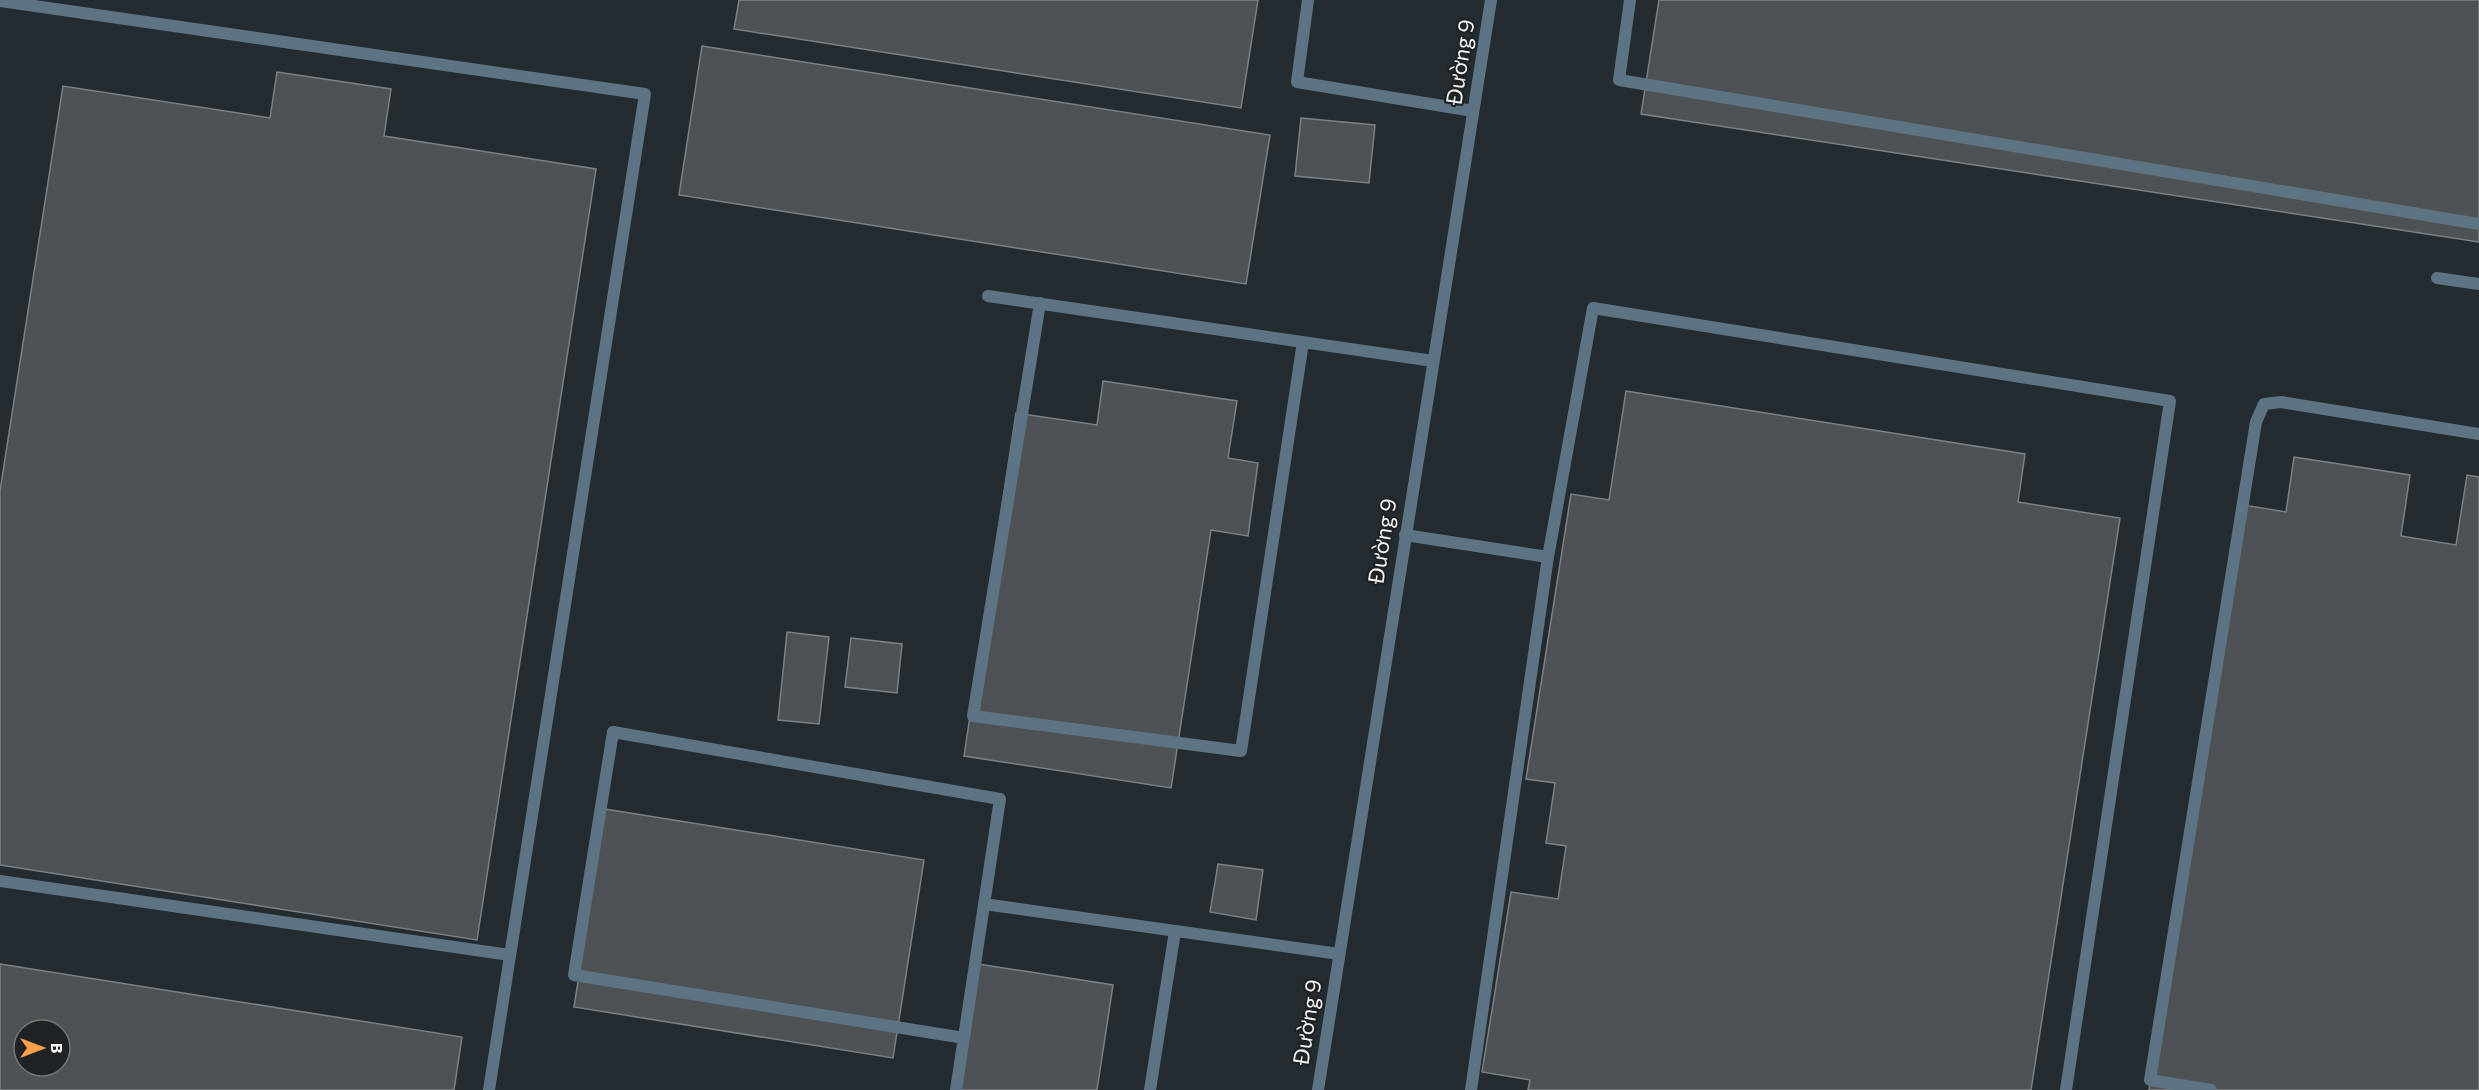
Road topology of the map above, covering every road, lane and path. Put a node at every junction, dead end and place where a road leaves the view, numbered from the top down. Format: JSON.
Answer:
{"nodes":[{"id":1,"x":1308,"y":0,"type":"edge"},
{"id":2,"x":1491,"y":0,"type":"edge"},
{"id":3,"x":1630,"y":0,"type":"edge"},
{"id":4,"x":0,"y":2,"type":"edge"},
{"id":5,"x":1473,"y":111,"type":"junction"},
{"id":6,"x":2479,"y":224,"type":"edge"},
{"id":7,"x":2437,"y":278,"type":"dead end"},
{"id":8,"x":2479,"y":284,"type":"edge"},
{"id":9,"x":987,"y":296,"type":"dead end"},
{"id":10,"x":1040,"y":303,"type":"junction"},
{"id":11,"x":1303,"y":342,"type":"junction"},
{"id":12,"x":1433,"y":361,"type":"junction"},
{"id":13,"x":2479,"y":434,"type":"edge"},
{"id":14,"x":1404,"y":535,"type":"junction"},
{"id":15,"x":1548,"y":557,"type":"junction"},
{"id":16,"x":0,"y":881,"type":"edge"},
{"id":17,"x":984,"y":904,"type":"junction"},
{"id":18,"x":1175,"y":931,"type":"junction"},
{"id":19,"x":1339,"y":954,"type":"junction"},
{"id":20,"x":510,"y":955,"type":"junction"},
{"id":21,"x":964,"y":1038,"type":"junction"},
{"id":22,"x":489,"y":1090,"type":"edge"},
{"id":23,"x":956,"y":1090,"type":"edge"},
{"id":24,"x":1150,"y":1090,"type":"edge"},
{"id":25,"x":1318,"y":1090,"type":"edge"},
{"id":26,"x":1471,"y":1090,"type":"edge"},
{"id":27,"x":2066,"y":1090,"type":"edge"},
{"id":28,"x":2211,"y":1090,"type":"edge"}],
"edges":[{"from":1,"to":5,"type":"street"},
{"from":2,"to":5,"type":"street","name":"Đường 9"},
{"from":3,"to":6,"type":"street"},
{"from":4,"to":20,"type":"street"},
{"from":5,"to":12,"type":"street","name":"Đường 9"},
{"from":7,"to":8,"type":"street"},
{"from":9,"to":10,"type":"street"},
{"from":10,"to":11,"type":"street"},
{"from":10,"to":11,"type":"street"},
{"from":11,"to":12,"type":"street"},
{"from":12,"to":14,"type":"street","name":"Đường 9"},
{"from":13,"to":28,"type":"street"},
{"from":14,"to":15,"type":"street"},
{"from":14,"to":19,"type":"street","name":"Đường 9"},
{"from":15,"to":26,"type":"street"},
{"from":15,"to":27,"type":"street"},
{"from":16,"to":20,"type":"street"},
{"from":17,"to":18,"type":"street"},
{"from":17,"to":21,"type":"street"},
{"from":17,"to":21,"type":"street"},
{"from":18,"to":19,"type":"street"},
{"from":18,"to":24,"type":"street"},
{"from":19,"to":25,"type":"street","name":"Đường 9"},
{"from":20,"to":22,"type":"street"},
{"from":21,"to":23,"type":"street"}]}
